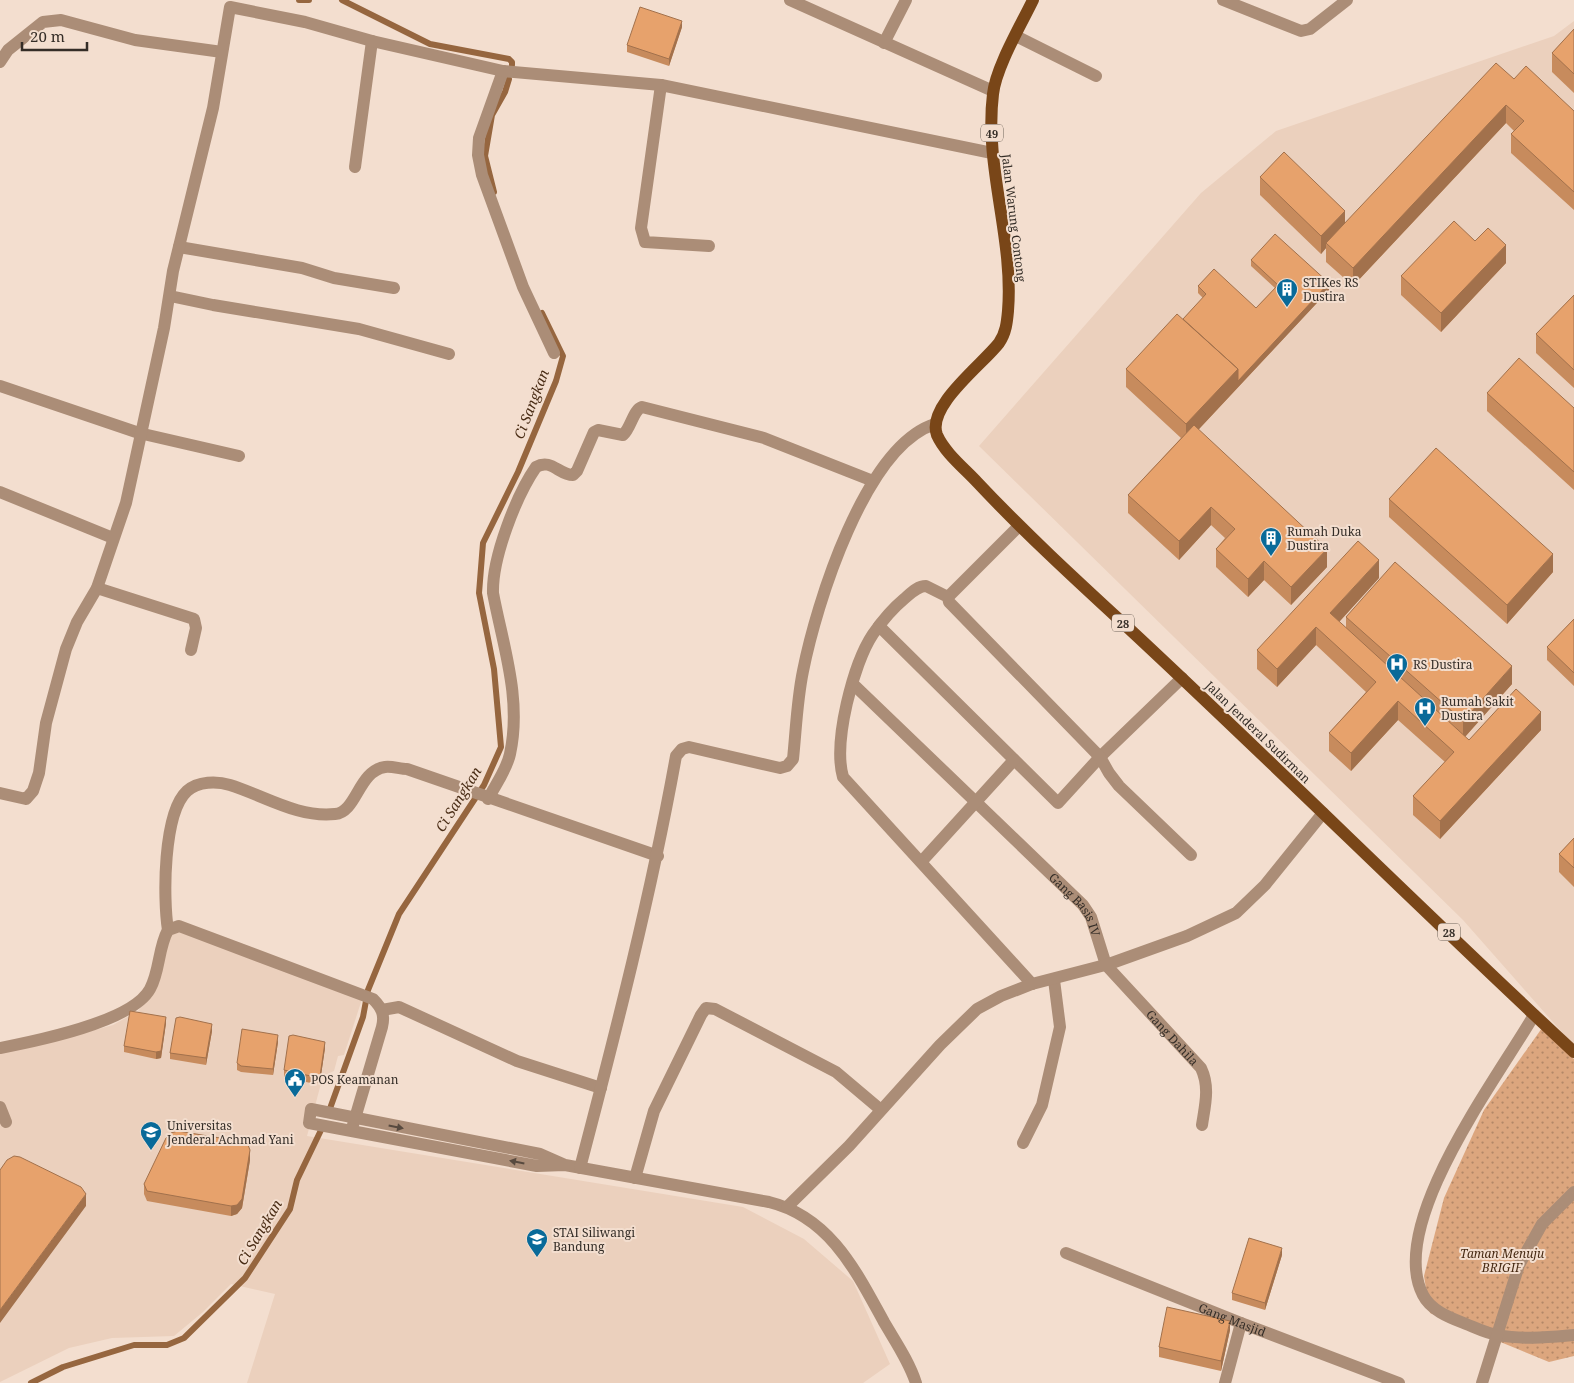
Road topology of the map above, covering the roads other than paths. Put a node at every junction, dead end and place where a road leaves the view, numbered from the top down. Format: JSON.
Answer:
{"nodes":[{"id":1,"x":790,"y":0,"type":"edge"},
{"id":2,"x":906,"y":0,"type":"edge"},
{"id":3,"x":1034,"y":0,"type":"edge"},
{"id":4,"x":1223,"y":0,"type":"edge"},
{"id":5,"x":1347,"y":0,"type":"edge"},
{"id":6,"x":1016,"y":36,"type":"junction"},
{"id":7,"x":372,"y":40,"type":"junction"},
{"id":8,"x":884,"y":43,"type":"junction"},
{"id":9,"x":222,"y":52,"type":"junction"},
{"id":10,"x":0,"y":62,"type":"edge"},
{"id":11,"x":503,"y":71,"type":"junction"},
{"id":12,"x":1096,"y":76,"type":"dead end"},
{"id":13,"x":661,"y":85,"type":"junction"},
{"id":14,"x":993,"y":91,"type":"junction"},
{"id":15,"x":992,"y":153,"type":"junction"},
{"id":16,"x":355,"y":167,"type":"dead end"},
{"id":17,"x":709,"y":246,"type":"dead end"},
{"id":18,"x":179,"y":247,"type":"junction"},
{"id":19,"x":394,"y":288,"type":"dead end"},
{"id":20,"x":170,"y":296,"type":"junction"},
{"id":21,"x":554,"y":353,"type":"dead end"},
{"id":22,"x":449,"y":354,"type":"dead end"},
{"id":23,"x":0,"y":386,"type":"edge"},
{"id":24,"x":935,"y":424,"type":"junction"},
{"id":25,"x":139,"y":434,"type":"junction"},
{"id":26,"x":239,"y":456,"type":"dead end"},
{"id":27,"x":873,"y":481,"type":"junction"},
{"id":28,"x":0,"y":492,"type":"edge"},
{"id":29,"x":1019,"y":526,"type":"junction"},
{"id":30,"x":113,"y":538,"type":"junction"},
{"id":31,"x":97,"y":588,"type":"junction"},
{"id":32,"x":948,"y":597,"type":"junction"},
{"id":33,"x":879,"y":626,"type":"junction"},
{"id":34,"x":191,"y":650,"type":"dead end"},
{"id":35,"x":1182,"y":678,"type":"junction"},
{"id":36,"x":853,"y":684,"type":"junction"},
{"id":37,"x":1100,"y":757,"type":"junction"},
{"id":38,"x":1014,"y":760,"type":"junction"},
{"id":39,"x":0,"y":793,"type":"edge"},
{"id":40,"x":481,"y":796,"type":"junction"},
{"id":41,"x":976,"y":803,"type":"junction"},
{"id":42,"x":1323,"y":813,"type":"junction"},
{"id":43,"x":1191,"y":855,"type":"dead end"},
{"id":44,"x":658,"y":856,"type":"junction"},
{"id":45,"x":922,"y":861,"type":"junction"},
{"id":46,"x":168,"y":930,"type":"junction"},
{"id":47,"x":1106,"y":965,"type":"junction"},
{"id":48,"x":1054,"y":980,"type":"junction"},
{"id":49,"x":1032,"y":984,"type":"junction"},
{"id":50,"x":382,"y":1010,"type":"junction"},
{"id":51,"x":1534,"y":1015,"type":"junction"},
{"id":52,"x":0,"y":1048,"type":"edge"},
{"id":53,"x":1574,"y":1052,"type":"edge"},
{"id":54,"x":601,"y":1088,"type":"junction"},
{"id":55,"x":0,"y":1107,"type":"edge"},
{"id":56,"x":881,"y":1110,"type":"junction"},
{"id":57,"x":6,"y":1122,"type":"dead end"},
{"id":58,"x":350,"y":1124,"type":"junction"},
{"id":59,"x":1202,"y":1125,"type":"dead end"},
{"id":60,"x":1023,"y":1143,"type":"dead end"},
{"id":61,"x":580,"y":1168,"type":"junction"},
{"id":62,"x":635,"y":1178,"type":"junction"},
{"id":63,"x":1574,"y":1192,"type":"edge"},
{"id":64,"x":787,"y":1207,"type":"junction"},
{"id":65,"x":1066,"y":1253,"type":"dead end"},
{"id":66,"x":1240,"y":1323,"type":"junction"},
{"id":67,"x":1498,"y":1335,"type":"junction"},
{"id":68,"x":1574,"y":1335,"type":"edge"},
{"id":69,"x":916,"y":1383,"type":"edge"},
{"id":70,"x":1225,"y":1383,"type":"edge"},
{"id":71,"x":1399,"y":1383,"type":"edge"},
{"id":72,"x":1482,"y":1383,"type":"edge"}],
"edges":[{"from":1,"to":8,"type":"street"},
{"from":2,"to":8,"type":"street"},
{"from":3,"to":6,"type":"main road","name":"Jalan Warung Contong","number":"49"},
{"from":4,"to":5,"type":"street"},
{"from":6,"to":12,"type":"street"},
{"from":6,"to":14,"type":"main road","name":"Jalan Warung Contong","number":"49"},
{"from":7,"to":9,"type":"street"},
{"from":7,"to":11,"type":"street"},
{"from":7,"to":16,"type":"street"},
{"from":8,"to":14,"type":"street"},
{"from":9,"to":10,"type":"street"},
{"from":9,"to":18,"type":"street"},
{"from":11,"to":13,"type":"street"},
{"from":11,"to":21,"type":"street"},
{"from":13,"to":15,"type":"street"},
{"from":13,"to":17,"type":"street"},
{"from":14,"to":15,"type":"main road","name":"Jalan Warung Contong","number":"49"},
{"from":15,"to":24,"type":"main road","name":"Jalan Warung Contong","number":"49"},
{"from":18,"to":19,"type":"street"},
{"from":18,"to":20,"type":"street"},
{"from":20,"to":22,"type":"street"},
{"from":20,"to":25,"type":"street"},
{"from":23,"to":25,"type":"street"},
{"from":24,"to":27,"type":"street"},
{"from":24,"to":29,"type":"main road","name":"Jalan Jenderal Sudirman","number":"28"},
{"from":25,"to":26,"type":"street"},
{"from":25,"to":30,"type":"street"},
{"from":27,"to":40,"type":"street"},
{"from":27,"to":44,"type":"street"},
{"from":28,"to":30,"type":"street"},
{"from":29,"to":32,"type":"street"},
{"from":29,"to":35,"type":"main road","name":"Jalan Jenderal Sudirman","number":"28"},
{"from":30,"to":31,"type":"street"},
{"from":31,"to":34,"type":"street"},
{"from":31,"to":39,"type":"street"},
{"from":32,"to":33,"type":"street"},
{"from":32,"to":37,"type":"street"},
{"from":33,"to":36,"type":"street"},
{"from":33,"to":38,"type":"street"},
{"from":35,"to":37,"type":"street"},
{"from":35,"to":42,"type":"main road","name":"Jalan Jenderal Sudirman","number":"28"},
{"from":36,"to":41,"type":"street","name":"Gang Basis IV"},
{"from":36,"to":45,"type":"street"},
{"from":37,"to":38,"type":"street"},
{"from":37,"to":43,"type":"street"},
{"from":38,"to":41,"type":"street"},
{"from":40,"to":44,"type":"street"},
{"from":40,"to":46,"type":"street"},
{"from":41,"to":45,"type":"street"},
{"from":41,"to":47,"type":"street","name":"Gang Basis IV"},
{"from":42,"to":47,"type":"street"},
{"from":42,"to":51,"type":"main road","name":"Jalan Jenderal Sudirman","number":"28"},
{"from":44,"to":54,"type":"street"},
{"from":45,"to":49,"type":"street"},
{"from":46,"to":50,"type":"street"},
{"from":46,"to":52,"type":"street"},
{"from":47,"to":48,"type":"street"},
{"from":47,"to":59,"type":"street","name":"Gang Dahila"},
{"from":48,"to":49,"type":"street"},
{"from":48,"to":60,"type":"street"},
{"from":49,"to":56,"type":"street"},
{"from":50,"to":54,"type":"street"},
{"from":50,"to":58,"type":"street"},
{"from":51,"to":53,"type":"main road","name":"Jalan Jenderal Sudirman","number":"28"},
{"from":51,"to":67,"type":"street"},
{"from":54,"to":61,"type":"street"},
{"from":55,"to":57,"type":"street"},
{"from":56,"to":62,"type":"street"},
{"from":56,"to":64,"type":"street"},
{"from":58,"to":58,"type":"street"},
{"from":58,"to":61,"type":"street"},
{"from":61,"to":62,"type":"street"},
{"from":62,"to":64,"type":"street"},
{"from":63,"to":67,"type":"street"},
{"from":64,"to":69,"type":"street"},
{"from":65,"to":66,"type":"street","name":"Gang Masjid"},
{"from":66,"to":70,"type":"street"},
{"from":66,"to":71,"type":"street","name":"Gang Masjid"},
{"from":67,"to":68,"type":"street"},
{"from":67,"to":72,"type":"street"}]}
